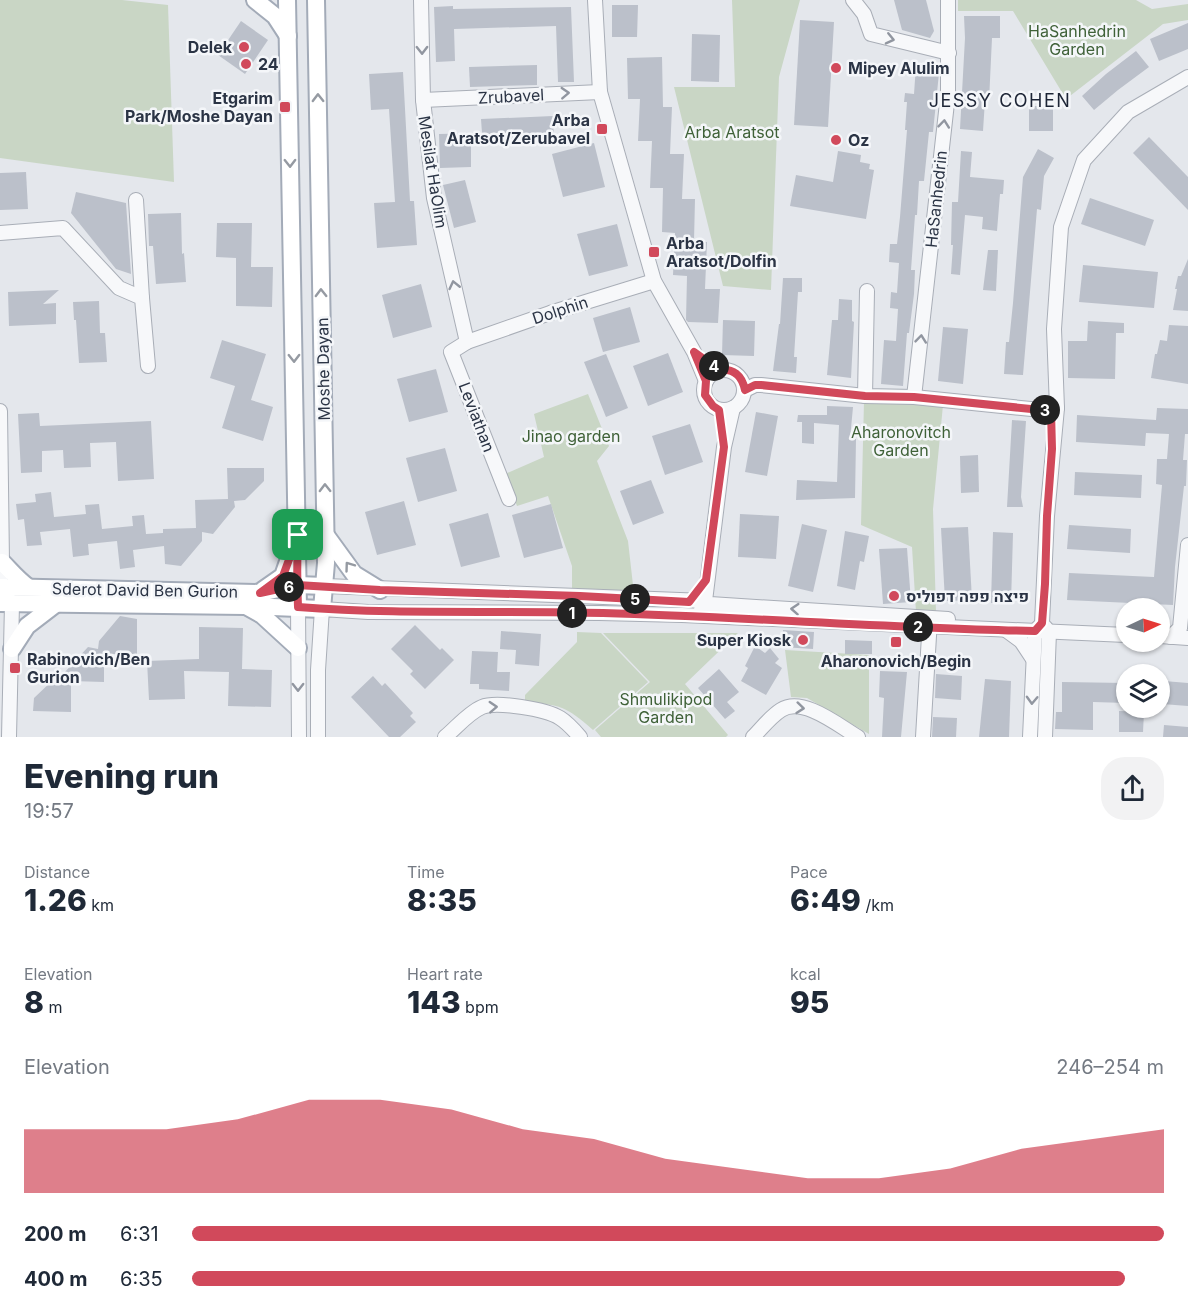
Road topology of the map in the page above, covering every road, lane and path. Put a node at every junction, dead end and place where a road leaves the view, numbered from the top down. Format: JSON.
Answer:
{"nodes":[{"id":1,"x":255,"y":0,"type":"edge"},
{"id":2,"x":287,"y":0,"type":"edge"},
{"id":3,"x":316,"y":0,"type":"edge"},
{"id":4,"x":421,"y":0,"type":"edge"},
{"id":5,"x":595,"y":0,"type":"edge"},
{"id":6,"x":854,"y":0,"type":"edge"},
{"id":7,"x":948,"y":0,"type":"edge"},
{"id":8,"x":288,"y":36,"type":"junction"},
{"id":9,"x":949,"y":53,"type":"junction"},
{"id":10,"x":1188,"y":78,"type":"edge"},
{"id":11,"x":600,"y":92,"type":"junction"},
{"id":12,"x":423,"y":100,"type":"junction"},
{"id":13,"x":136,"y":200,"type":"dead end"},
{"id":14,"x":0,"y":233,"type":"edge"},
{"id":15,"x":654,"y":281,"type":"junction"},
{"id":16,"x":867,"y":291,"type":"dead end"},
{"id":17,"x":142,"y":298,"type":"junction"},
{"id":18,"x":467,"y":342,"type":"junction"},
{"id":19,"x":694,"y":352,"type":"junction"},
{"id":20,"x":148,"y":366,"type":"dead end"},
{"id":21,"x":719,"y":370,"type":"junction"},
{"id":22,"x":706,"y":381,"type":"junction"},
{"id":23,"x":745,"y":390,"type":"junction"},
{"id":24,"x":865,"y":396,"type":"junction"},
{"id":25,"x":914,"y":397,"type":"junction"},
{"id":26,"x":726,"y":409,"type":"junction"},
{"id":27,"x":1054,"y":410,"type":"junction"},
{"id":28,"x":0,"y":411,"type":"edge"},
{"id":29,"x":509,"y":499,"type":"dead end"},
{"id":30,"x":326,"y":534,"type":"junction"},
{"id":31,"x":298,"y":535,"type":"junction"},
{"id":32,"x":1188,"y":545,"type":"edge"},
{"id":33,"x":2,"y":562,"type":"junction"},
{"id":34,"x":706,"y":580,"type":"junction"},
{"id":35,"x":297,"y":585,"type":"junction"},
{"id":36,"x":0,"y":586,"type":"edge"},
{"id":37,"x":325,"y":586,"type":"junction"},
{"id":38,"x":28,"y":587,"type":"junction"},
{"id":39,"x":380,"y":590,"type":"junction"},
{"id":40,"x":260,"y":593,"type":"junction"},
{"id":41,"x":705,"y":601,"type":"junction"},
{"id":42,"x":689,"y":602,"type":"junction"},
{"id":43,"x":57,"y":603,"type":"junction"},
{"id":44,"x":6,"y":604,"type":"edge"},
{"id":45,"x":245,"y":606,"type":"junction"},
{"id":46,"x":298,"y":607,"type":"junction"},
{"id":47,"x":322,"y":609,"type":"junction"},
{"id":48,"x":696,"y":616,"type":"junction"},
{"id":49,"x":930,"y":623,"type":"junction"},
{"id":50,"x":1116,"y":626,"type":"edge"},
{"id":51,"x":1042,"y":629,"type":"junction"},
{"id":52,"x":1006,"y":630,"type":"junction"},
{"id":53,"x":1116,"y":634,"type":"edge"},
{"id":54,"x":1177,"y":634,"type":"edge"},
{"id":55,"x":298,"y":648,"type":"junction"},
{"id":56,"x":12,"y":649,"type":"junction"},
{"id":57,"x":1033,"y":659,"type":"junction"},
{"id":58,"x":9,"y":737,"type":"edge"},
{"id":59,"x":299,"y":737,"type":"edge"},
{"id":60,"x":318,"y":737,"type":"edge"},
{"id":61,"x":445,"y":737,"type":"edge"},
{"id":62,"x":580,"y":737,"type":"edge"},
{"id":63,"x":753,"y":737,"type":"edge"},
{"id":64,"x":858,"y":737,"type":"edge"},
{"id":65,"x":923,"y":737,"type":"edge"},
{"id":66,"x":1030,"y":737,"type":"edge"},
{"id":67,"x":1045,"y":737,"type":"edge"}],
"edges":[{"from":1,"to":8,"type":"main road"},
{"from":2,"to":8,"type":"main road","name":"Moshe Dayan"},
{"from":30,"to":3,"type":"main road","name":"Moshe Dayan","one_way":true},
{"from":4,"to":12,"type":"street","name":"Mesilat HaOlim","one_way":true},
{"from":5,"to":11,"type":"street"},
{"from":6,"to":9,"type":"street","one_way":true},
{"from":7,"to":9,"type":"street","name":"HaSanhedrin"},
{"from":8,"to":31,"type":"main road","name":"Moshe Dayan","one_way":true},
{"from":25,"to":9,"type":"street","name":"HaSanhedrin","one_way":true},
{"from":10,"to":27,"type":"street"},
{"from":12,"to":11,"type":"street","name":"Zrubavel","one_way":true},
{"from":11,"to":15,"type":"street"},
{"from":18,"to":12,"type":"street","name":"Mesilat HaOlim","one_way":true},
{"from":13,"to":17,"type":"street"},
{"from":14,"to":17,"type":"street"},
{"from":15,"to":18,"type":"street","name":"Dolphin"},
{"from":15,"to":19,"type":"street"},
{"from":16,"to":24,"type":"street"},
{"from":17,"to":20,"type":"street"},
{"from":18,"to":29,"type":"street","name":"Leviathan"},
{"from":19,"to":21,"type":"street"},
{"from":19,"to":22,"type":"street"},
{"from":21,"to":22,"type":"street"},
{"from":21,"to":23,"type":"street"},
{"from":22,"to":26,"type":"street"},
{"from":23,"to":24,"type":"street"},
{"from":23,"to":26,"type":"street"},
{"from":24,"to":25,"type":"street"},
{"from":25,"to":27,"type":"street"},
{"from":26,"to":34,"type":"street"},
{"from":27,"to":51,"type":"street"},
{"from":28,"to":33,"type":"street"},
{"from":30,"to":37,"type":"main road","name":"Moshe Dayan"},
{"from":39,"to":30,"type":"main road","one_way":true},
{"from":31,"to":35,"type":"main road","name":"Moshe Dayan"},
{"from":31,"to":40,"type":"main road"},
{"from":32,"to":54,"type":"street"},
{"from":33,"to":36,"type":"street"},
{"from":33,"to":38,"type":"main road"},
{"from":34,"to":41,"type":"street"},
{"from":34,"to":42,"type":"street"},
{"from":35,"to":37,"type":"main road","name":"Sderot David Ben Gurion"},
{"from":35,"to":40,"type":"main road","name":"Sderot David Ben Gurion"},
{"from":35,"to":46,"type":"main road","name":"Moshe Dayan"},
{"from":36,"to":38,"type":"main road","name":"Sderot David Ben Gurion"},
{"from":36,"to":44,"type":"street"},
{"from":37,"to":39,"type":"street"},
{"from":37,"to":47,"type":"main road","name":"Moshe Dayan"},
{"from":38,"to":40,"type":"main road","name":"Sderot David Ben Gurion"},
{"from":39,"to":42,"type":"street"},
{"from":41,"to":42,"type":"street"},
{"from":41,"to":48,"type":"street"},
{"from":49,"to":41,"type":"street","one_way":true},
{"from":43,"to":44,"type":"main road","name":"Sderot David Ben Gurion"},
{"from":43,"to":45,"type":"main road","name":"Sderot David Ben Gurion"},
{"from":43,"to":56,"type":"main road"},
{"from":44,"to":56,"type":"street"},
{"from":45,"to":46,"type":"main road","name":"Sderot David Ben Gurion"},
{"from":45,"to":55,"type":"main road"},
{"from":46,"to":47,"type":"main road","name":"Sderot David Ben Gurion"},
{"from":46,"to":55,"type":"street","name":"Moshe Dayan"},
{"from":47,"to":48,"type":"street"},
{"from":47,"to":60,"type":"street","name":"Moshe Dayan"},
{"from":48,"to":49,"type":"street"},
{"from":49,"to":51,"type":"street"},
{"from":49,"to":52,"type":"street"},
{"from":49,"to":65,"type":"street"},
{"from":50,"to":51,"type":"street"},
{"from":51,"to":52,"type":"street"},
{"from":51,"to":53,"type":"street"},
{"from":51,"to":57,"type":"street"},
{"from":51,"to":67,"type":"street"},
{"from":52,"to":57,"type":"street"},
{"from":55,"to":59,"type":"street","name":"Moshe Dayan","one_way":true},
{"from":56,"to":58,"type":"street"},
{"from":57,"to":66,"type":"street","one_way":true},
{"from":61,"to":62,"type":"street","one_way":true},
{"from":63,"to":64,"type":"street","one_way":true}]}
